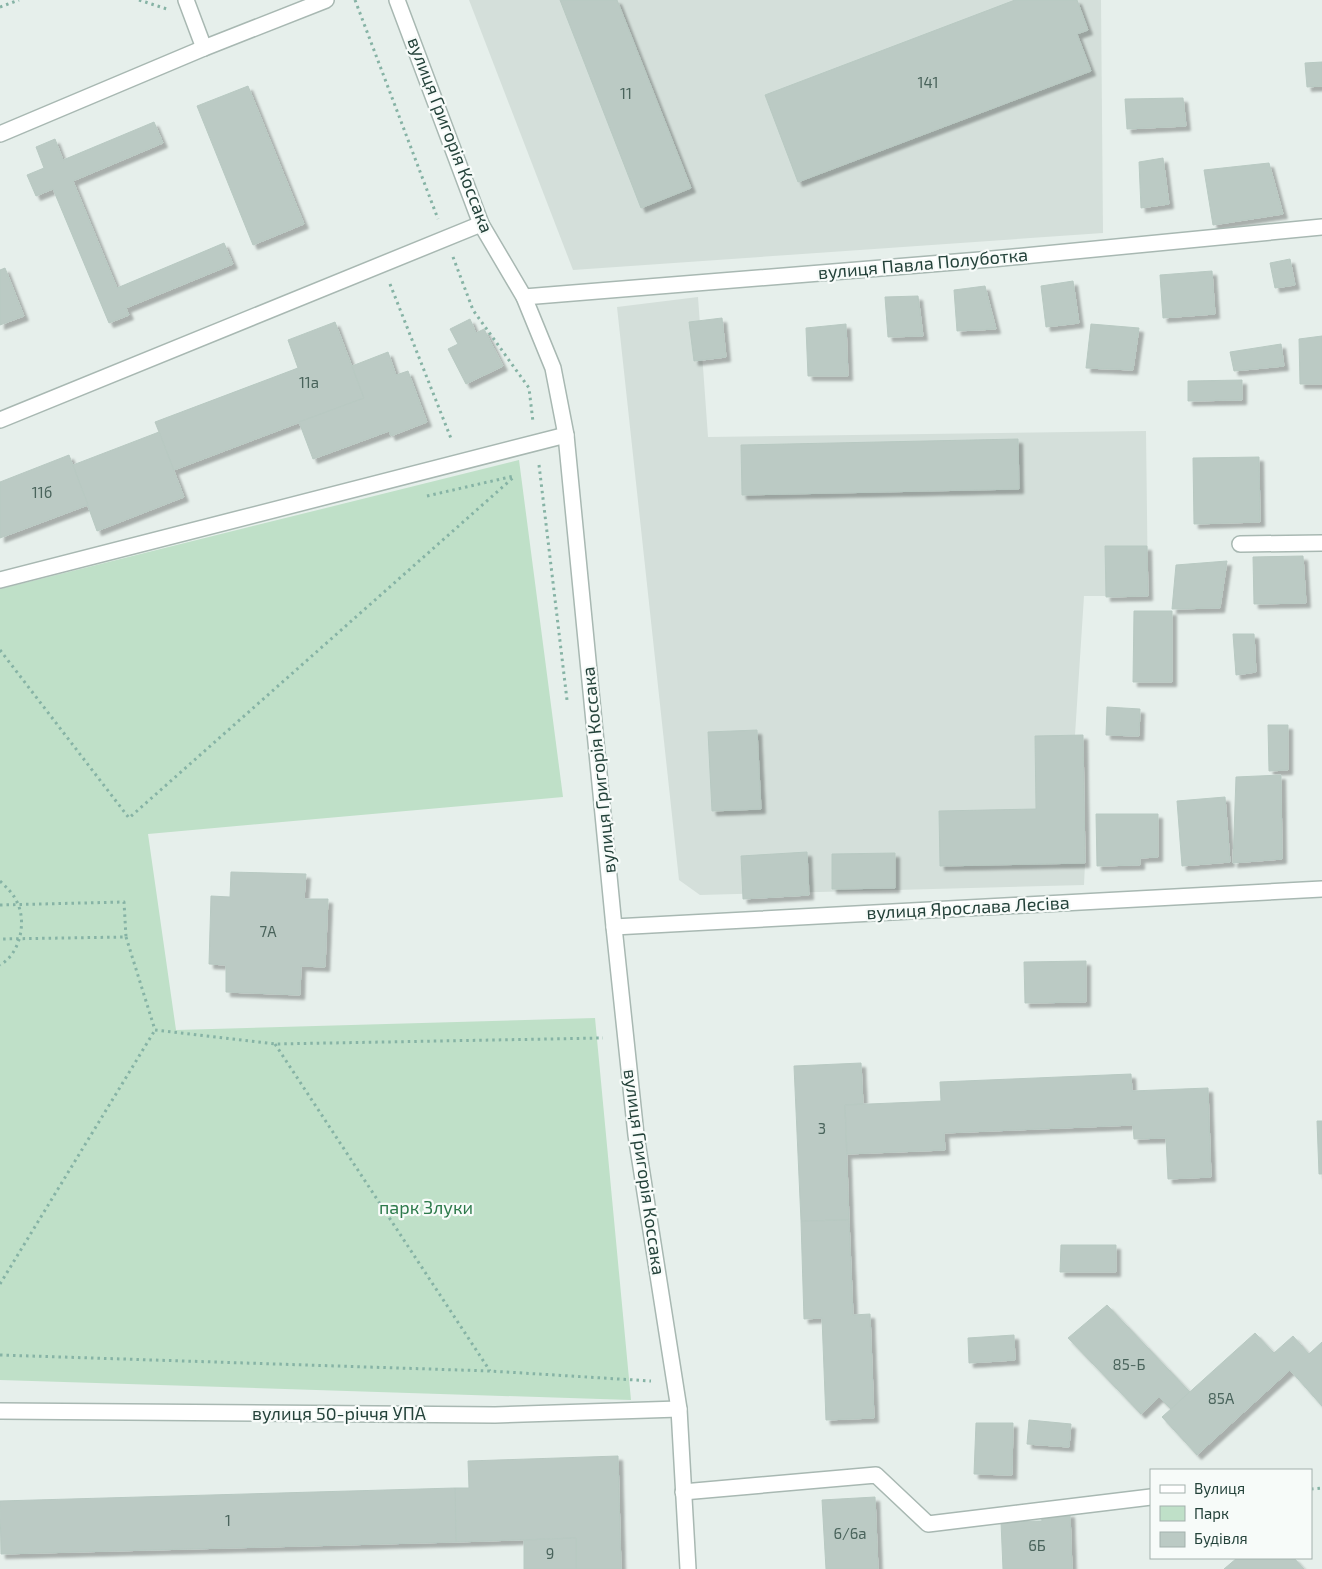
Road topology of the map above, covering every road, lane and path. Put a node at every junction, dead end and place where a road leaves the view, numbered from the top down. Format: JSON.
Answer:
{"nodes":[{"id":1,"x":19,"y":0,"type":"edge"},
{"id":2,"x":186,"y":0,"type":"edge"},
{"id":3,"x":326,"y":0,"type":"edge"},
{"id":4,"x":355,"y":0,"type":"edge"},
{"id":5,"x":398,"y":0,"type":"edge"},
{"id":6,"x":0,"y":7,"type":"edge"},
{"id":7,"x":204,"y":48,"type":"junction"},
{"id":8,"x":0,"y":134,"type":"edge"},
{"id":9,"x":481,"y":224,"type":"junction"},
{"id":10,"x":1322,"y":227,"type":"edge"},
{"id":11,"x":446,"y":238,"type":"junction"},
{"id":12,"x":382,"y":264,"type":"junction"},
{"id":13,"x":524,"y":297,"type":"junction"},
{"id":14,"x":0,"y":420,"type":"edge"},
{"id":15,"x":566,"y":436,"type":"junction"},
{"id":16,"x":536,"y":444,"type":"junction"},
{"id":17,"x":461,"y":463,"type":"junction"},
{"id":18,"x":515,"y":476,"type":"dead end"},
{"id":19,"x":1322,"y":543,"type":"edge"},
{"id":20,"x":1240,"y":544,"type":"dead end"},
{"id":21,"x":0,"y":580,"type":"edge"},
{"id":22,"x":0,"y":650,"type":"edge"},
{"id":23,"x":567,"y":701,"type":"dead end"},
{"id":24,"x":0,"y":881,"type":"edge"},
{"id":25,"x":1322,"y":889,"type":"edge"},
{"id":26,"x":18,"y":904,"type":"junction"},
{"id":27,"x":0,"y":905,"type":"edge"},
{"id":28,"x":614,"y":927,"type":"junction"},
{"id":29,"x":126,"y":937,"type":"junction"},
{"id":30,"x":20,"y":938,"type":"junction"},
{"id":31,"x":0,"y":939,"type":"edge"},
{"id":32,"x":0,"y":965,"type":"edge"},
{"id":33,"x":155,"y":1030,"type":"junction"},
{"id":34,"x":609,"y":1038,"type":"dead end"},
{"id":35,"x":275,"y":1044,"type":"junction"},
{"id":36,"x":0,"y":1284,"type":"edge"},
{"id":37,"x":0,"y":1355,"type":"edge"},
{"id":38,"x":490,"y":1371,"type":"junction"},
{"id":39,"x":650,"y":1372,"type":"dead end"},
{"id":40,"x":679,"y":1409,"type":"junction"},
{"id":41,"x":0,"y":1411,"type":"edge"},
{"id":42,"x":684,"y":1492,"type":"junction"},
{"id":43,"x":1150,"y":1497,"type":"edge"},
{"id":44,"x":688,"y":1569,"type":"edge"}],
"edges":[{"from":1,"to":6,"type":"path"},
{"from":2,"to":7,"type":"street"},
{"from":3,"to":7,"type":"street"},
{"from":4,"to":11,"type":"path"},
{"from":5,"to":9,"type":"street","name":"вулиця Григорія Коссака"},
{"from":7,"to":8,"type":"street"},
{"from":9,"to":11,"type":"street"},
{"from":9,"to":13,"type":"street","name":"вулиця Григорія Коссака"},
{"from":10,"to":13,"type":"street","name":"вулиця Павла Полуботка"},
{"from":11,"to":12,"type":"street"},
{"from":11,"to":16,"type":"path"},
{"from":12,"to":14,"type":"street"},
{"from":12,"to":17,"type":"path"},
{"from":13,"to":15,"type":"street","name":"вулиця Григорія Коссака"},
{"from":15,"to":16,"type":"street"},
{"from":15,"to":28,"type":"street","name":"вулиця Григорія Коссака"},
{"from":16,"to":17,"type":"street"},
{"from":16,"to":23,"type":"path"},
{"from":17,"to":21,"type":"street"},
{"from":18,"to":22,"type":"path"},
{"from":19,"to":20,"type":"street"},
{"from":24,"to":26,"type":"path"},
{"from":25,"to":28,"type":"street","name":"вулиця Ярослава Лесіва"},
{"from":26,"to":27,"type":"path"},
{"from":26,"to":29,"type":"path"},
{"from":26,"to":30,"type":"path"},
{"from":28,"to":40,"type":"street","name":"вулиця Григорія Коссака"},
{"from":29,"to":30,"type":"path"},
{"from":29,"to":33,"type":"path"},
{"from":30,"to":31,"type":"path"},
{"from":30,"to":32,"type":"path"},
{"from":33,"to":35,"type":"path"},
{"from":33,"to":36,"type":"path"},
{"from":34,"to":35,"type":"path"},
{"from":35,"to":38,"type":"path"},
{"from":37,"to":38,"type":"path"},
{"from":38,"to":39,"type":"path"},
{"from":40,"to":41,"type":"street","name":"вулиця 50-річчя УПА"},
{"from":40,"to":42,"type":"street","name":"вулиця Григорія Коссака"},
{"from":42,"to":43,"type":"street"},
{"from":42,"to":44,"type":"street","name":"вулиця Григорія Коссака"}]}
